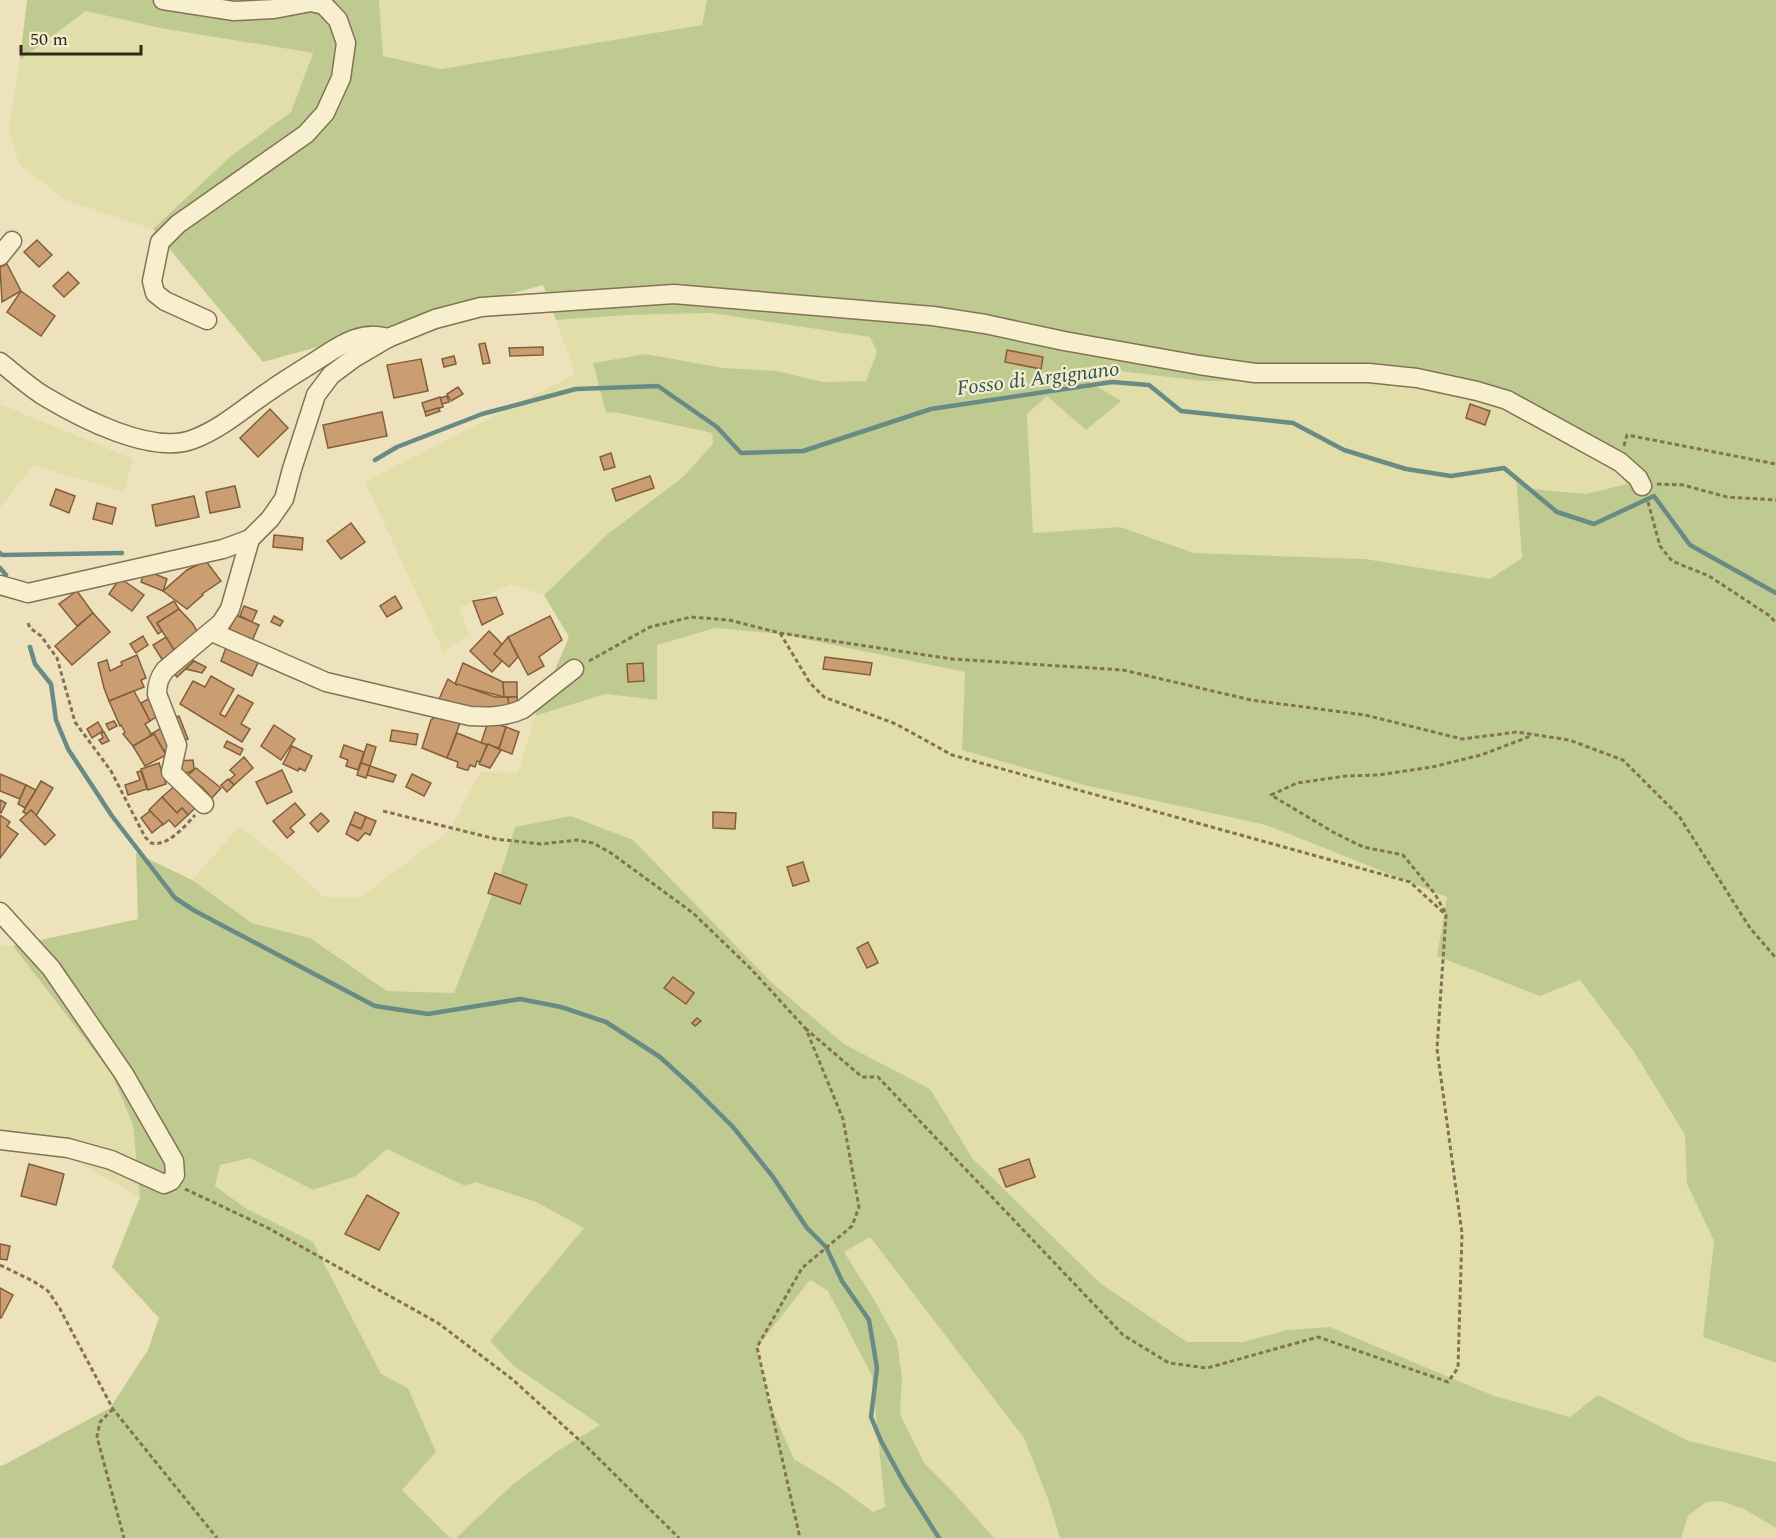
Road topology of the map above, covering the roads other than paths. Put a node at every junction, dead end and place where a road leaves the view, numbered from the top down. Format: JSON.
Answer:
{"nodes":[{"id":1,"x":163,"y":0,"type":"edge"},
{"id":2,"x":12,"y":241,"type":"dead end"},
{"id":3,"x":0,"y":256,"type":"edge"},
{"id":4,"x":207,"y":320,"type":"dead end"},
{"id":5,"x":388,"y":338,"type":"junction"},
{"id":6,"x":0,"y":362,"type":"edge"},
{"id":7,"x":1641,"y":484,"type":"road end"},
{"id":8,"x":250,"y":539,"type":"junction"},
{"id":9,"x":0,"y":585,"type":"edge"},
{"id":10,"x":212,"y":632,"type":"junction"},
{"id":11,"x":574,"y":669,"type":"road end"},
{"id":12,"x":204,"y":804,"type":"road end"},
{"id":13,"x":0,"y":912,"type":"edge"},
{"id":14,"x":0,"y":1140,"type":"edge"}],
"edges":[{"from":1,"to":4,"type":"street"},
{"from":2,"to":3,"type":"street"},
{"from":5,"to":6,"type":"street"},
{"from":5,"to":7,"type":"street"},
{"from":5,"to":8,"type":"street"},
{"from":8,"to":9,"type":"street"},
{"from":8,"to":10,"type":"street"},
{"from":10,"to":11,"type":"street"},
{"from":10,"to":12,"type":"street"},
{"from":13,"to":14,"type":"street"}]}
